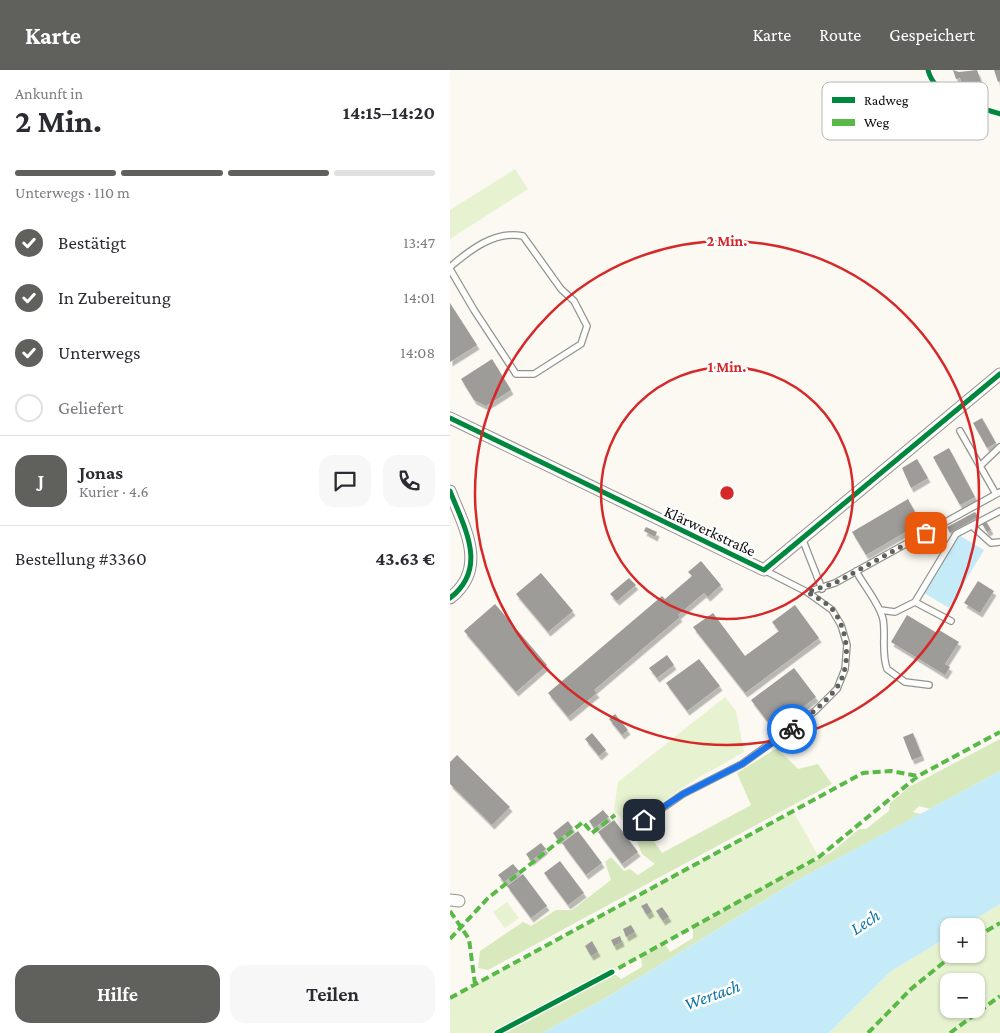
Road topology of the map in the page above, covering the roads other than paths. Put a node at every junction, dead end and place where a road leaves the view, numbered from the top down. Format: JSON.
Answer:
{"nodes":[{"id":1,"x":450,"y":268,"type":"edge"},
{"id":2,"x":1000,"y":374,"type":"edge"},
{"id":3,"x":450,"y":418,"type":"edge"},
{"id":4,"x":960,"y":431,"type":"dead end"},
{"id":5,"x":1000,"y":447,"type":"edge"},
{"id":6,"x":980,"y":466,"type":"junction"},
{"id":7,"x":450,"y":490,"type":"edge"},
{"id":8,"x":998,"y":493,"type":"edge"},
{"id":9,"x":453,"y":507,"type":"edge"},
{"id":10,"x":1000,"y":511,"type":"edge"},
{"id":11,"x":972,"y":526,"type":"junction"},
{"id":12,"x":802,"y":538,"type":"junction"},
{"id":13,"x":1000,"y":542,"type":"edge"},
{"id":14,"x":764,"y":570,"type":"junction"},
{"id":15,"x":856,"y":571,"type":"junction"},
{"id":16,"x":822,"y":589,"type":"junction"},
{"id":17,"x":807,"y":592,"type":"junction"},
{"id":18,"x":450,"y":598,"type":"edge"},
{"id":19,"x":915,"y":602,"type":"junction"},
{"id":20,"x":880,"y":610,"type":"junction"},
{"id":21,"x":951,"y":622,"type":"dead end"},
{"id":22,"x":929,"y":685,"type":"dead end"},
{"id":23,"x":632,"y":829,"type":"dead end"}],
"edges":[{"from":1,"to":1,"type":"lane"},
{"from":2,"to":12,"type":"street","name":"Klärwerkstraße"},
{"from":3,"to":14,"type":"street","name":"Klärwerkstraße"},
{"from":4,"to":6,"type":"lane"},
{"from":5,"to":6,"type":"lane"},
{"from":6,"to":8,"type":"lane"},
{"from":7,"to":9,"type":"street"},
{"from":8,"to":15,"type":"lane"},
{"from":9,"to":18,"type":"street"},
{"from":10,"to":11,"type":"lane"},
{"from":11,"to":13,"type":"lane"},
{"from":11,"to":19,"type":"lane"},
{"from":12,"to":14,"type":"street","name":"Klärwerkstraße"},
{"from":12,"to":16,"type":"lane"},
{"from":14,"to":17,"type":"lane"},
{"from":15,"to":16,"type":"lane"},
{"from":15,"to":20,"type":"lane"},
{"from":16,"to":17,"type":"lane"},
{"from":17,"to":23,"type":"lane"},
{"from":19,"to":20,"type":"lane"},
{"from":19,"to":21,"type":"lane"},
{"from":20,"to":22,"type":"lane"}]}
